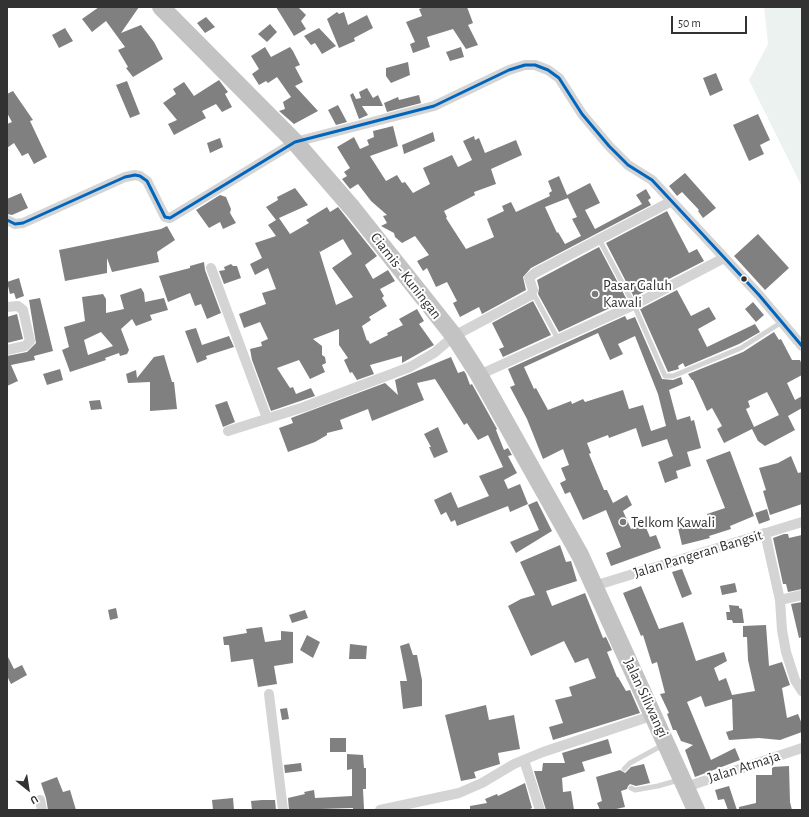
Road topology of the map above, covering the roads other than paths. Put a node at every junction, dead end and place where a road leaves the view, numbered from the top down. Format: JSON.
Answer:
{"nodes":[{"id":1,"x":161,"y":7,"type":"edge"},
{"id":2,"x":295,"y":142,"type":"junction"},
{"id":3,"x":670,"y":202,"type":"junction"},
{"id":4,"x":7,"y":220,"type":"edge"},
{"id":5,"x":599,"y":239,"type":"junction"},
{"id":6,"x":724,"y":258,"type":"junction"},
{"id":7,"x":210,"y":268,"type":"dead end"},
{"id":8,"x":533,"y":293,"type":"junction"},
{"id":9,"x":634,"y":305,"type":"junction"},
{"id":10,"x":7,"y":307,"type":"edge"},
{"id":11,"x":783,"y":321,"type":"junction"},
{"id":12,"x":454,"y":336,"type":"junction"},
{"id":13,"x":558,"y":339,"type":"junction"},
{"id":14,"x":802,"y":346,"type":"edge"},
{"id":15,"x":7,"y":350,"type":"edge"},
{"id":16,"x":479,"y":375,"type":"junction"},
{"id":17,"x":267,"y":418,"type":"junction"},
{"id":18,"x":228,"y":431,"type":"dead end"},
{"id":19,"x":802,"y":522,"type":"edge"},
{"id":20,"x":765,"y":533,"type":"junction"},
{"id":21,"x":594,"y":586,"type":"junction"},
{"id":22,"x":802,"y":595,"type":"edge"},
{"id":23,"x":780,"y":600,"type":"junction"},
{"id":24,"x":802,"y":691,"type":"edge"},
{"id":25,"x":269,"y":694,"type":"dead end"},
{"id":26,"x":654,"y":715,"type":"junction"},
{"id":27,"x":666,"y":743,"type":"junction"},
{"id":28,"x":802,"y":748,"type":"edge"},
{"id":29,"x":524,"y":760,"type":"junction"},
{"id":30,"x":624,"y":769,"type":"dead end"},
{"id":31,"x":684,"y":783,"type":"junction"},
{"id":32,"x":631,"y":788,"type":"dead end"},
{"id":33,"x":406,"y":807,"type":"edge"},
{"id":34,"x":283,"y":810,"type":"edge"},
{"id":35,"x":380,"y":810,"type":"edge"},
{"id":36,"x":540,"y":810,"type":"edge"},
{"id":37,"x":696,"y":810,"type":"edge"}],
"edges":[{"from":1,"to":2,"type":"highway","name":"Ciamis - Kuningan"},
{"from":2,"to":3,"type":"street"},
{"from":2,"to":4,"type":"street"},
{"from":2,"to":12,"type":"highway","name":"Ciamis - Kuningan"},
{"from":3,"to":5,"type":"street"},
{"from":3,"to":6,"type":"street"},
{"from":5,"to":8,"type":"street"},
{"from":5,"to":9,"type":"lane"},
{"from":6,"to":9,"type":"street"},
{"from":6,"to":11,"type":"street"},
{"from":7,"to":17,"type":"street"},
{"from":8,"to":12,"type":"street"},
{"from":8,"to":13,"type":"lane"},
{"from":9,"to":11,"type":"lane"},
{"from":9,"to":13,"type":"street"},
{"from":10,"to":15,"type":"street"},
{"from":11,"to":14,"type":"street"},
{"from":12,"to":16,"type":"highway","name":"Ciamis - Kuningan"},
{"from":12,"to":17,"type":"street"},
{"from":13,"to":16,"type":"street"},
{"from":16,"to":21,"type":"highway","name":"Ciamis - Kuningan"},
{"from":17,"to":18,"type":"street"},
{"from":19,"to":20,"type":"street","name":"Jalan Pangeran Bangsit"},
{"from":20,"to":21,"type":"street","name":"Jalan Pangeran Bangsit"},
{"from":20,"to":23,"type":"street"},
{"from":21,"to":26,"type":"highway","name":"Jalan Siliwangi"},
{"from":22,"to":23,"type":"street"},
{"from":23,"to":24,"type":"street"},
{"from":25,"to":34,"type":"street"},
{"from":26,"to":27,"type":"highway","name":"Jalan Siliwangi"},
{"from":26,"to":29,"type":"street"},
{"from":27,"to":30,"type":"lane"},
{"from":27,"to":31,"type":"highway","name":"Jalan Siliwangi"},
{"from":28,"to":31,"type":"street","name":"Jalan Atmaja"},
{"from":29,"to":33,"type":"street"},
{"from":29,"to":36,"type":"street"},
{"from":31,"to":32,"type":"lane"},
{"from":31,"to":37,"type":"highway","name":"Jalan Siliwangi"},
{"from":33,"to":35,"type":"street"}]}
